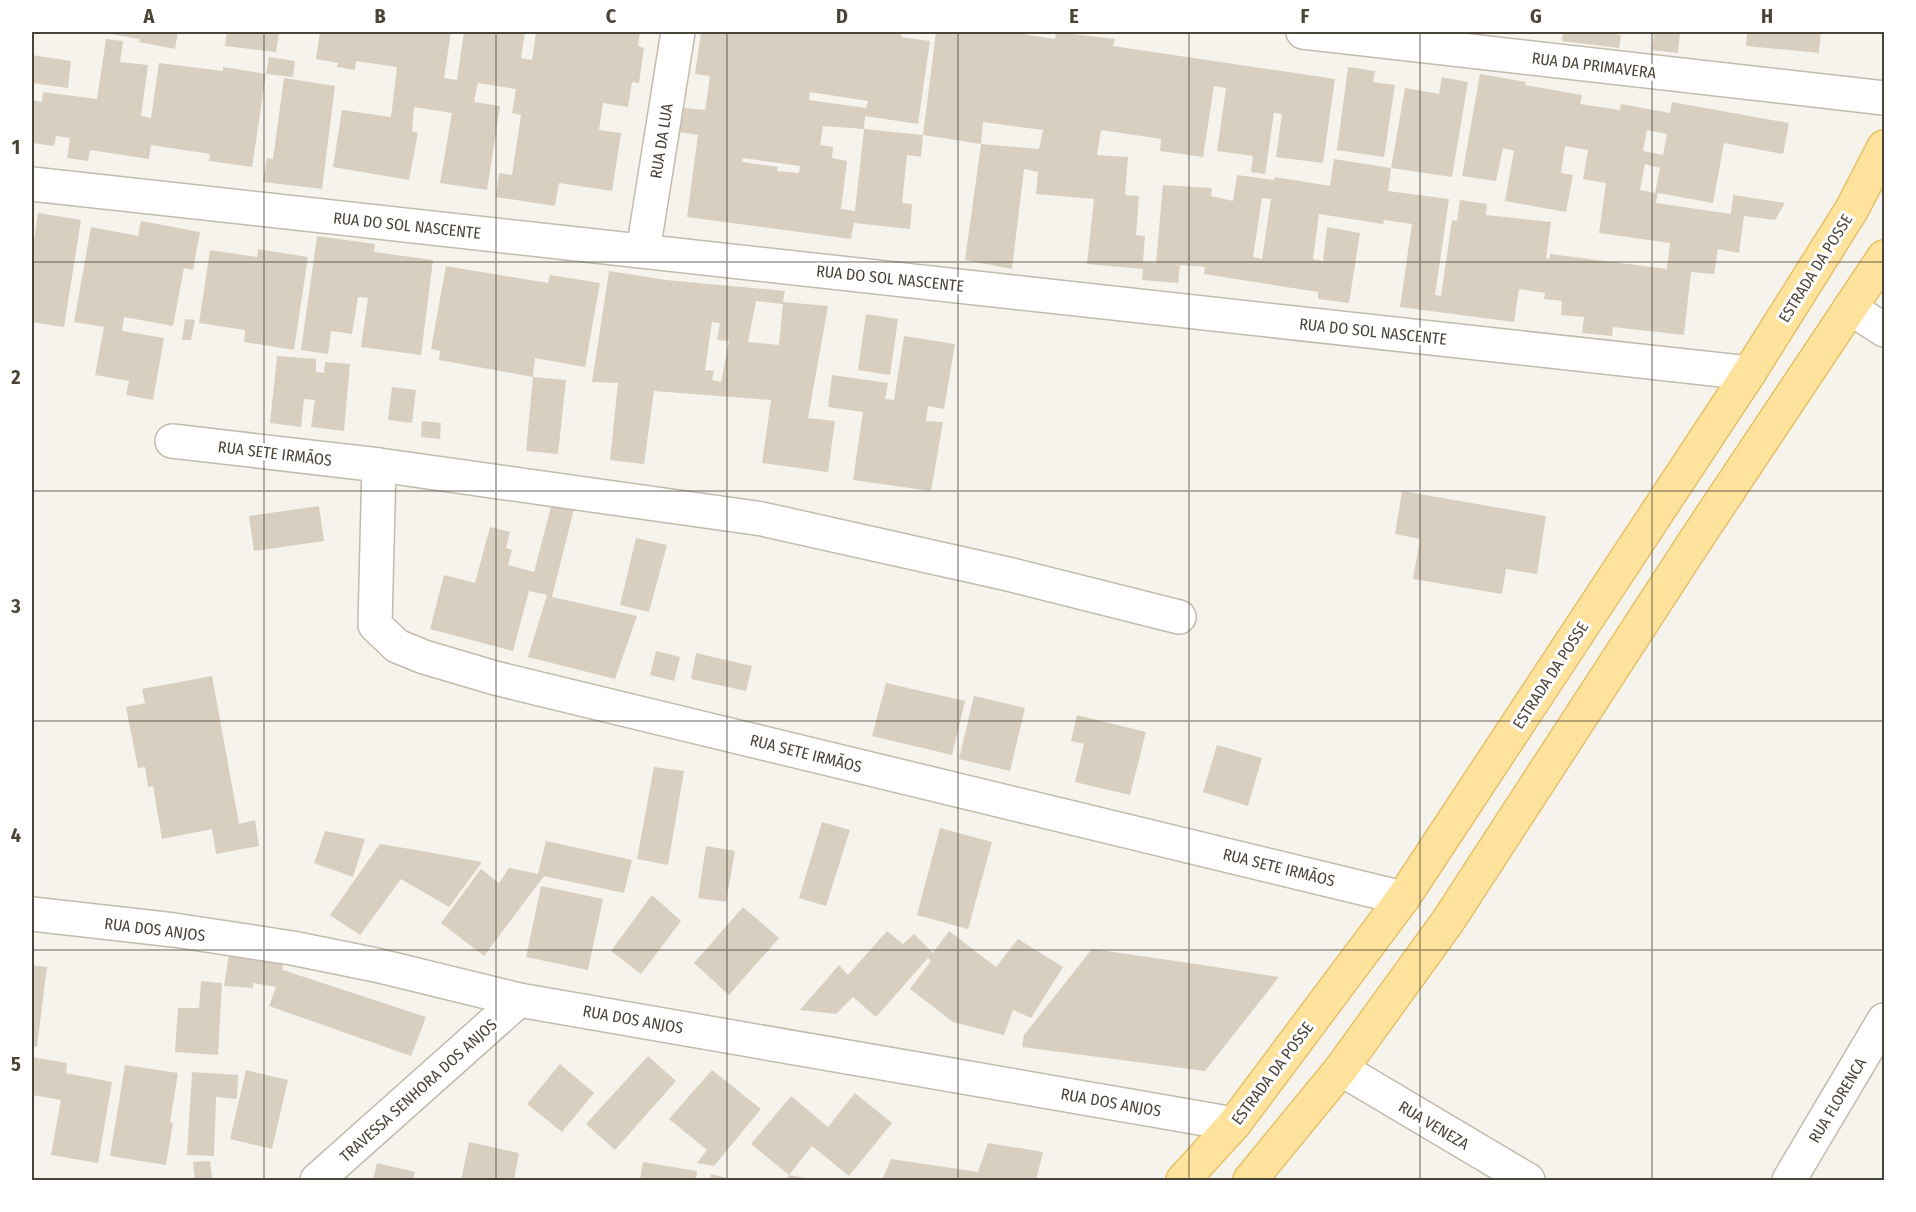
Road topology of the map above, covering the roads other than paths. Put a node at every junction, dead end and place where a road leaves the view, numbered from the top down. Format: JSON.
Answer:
{"nodes":[{"id":1,"x":678,"y":32,"type":"edge"},
{"id":2,"x":1303,"y":32,"type":"edge"},
{"id":3,"x":1884,"y":98,"type":"edge"},
{"id":4,"x":1884,"y":147,"type":"edge"},
{"id":5,"x":32,"y":184,"type":"edge"},
{"id":6,"x":643,"y":251,"type":"junction"},
{"id":7,"x":1884,"y":257,"type":"edge"},
{"id":8,"x":1851,"y":308,"type":"junction"},
{"id":9,"x":1884,"y":330,"type":"edge"},
{"id":10,"x":1749,"y":373,"type":"junction"},
{"id":11,"x":172,"y":441,"type":"dead end"},
{"id":12,"x":379,"y":465,"type":"junction"},
{"id":13,"x":1179,"y":616,"type":"dead end"},
{"id":14,"x":1403,"y":897,"type":"junction"},
{"id":15,"x":32,"y":914,"type":"edge"},
{"id":16,"x":519,"y":1000,"type":"junction"},
{"id":17,"x":1884,"y":1020,"type":"edge"},
{"id":18,"x":1341,"y":1070,"type":"junction"},
{"id":19,"x":1234,"y":1124,"type":"junction"},
{"id":20,"x":317,"y":1180,"type":"edge"},
{"id":21,"x":1183,"y":1180,"type":"edge"},
{"id":22,"x":1250,"y":1180,"type":"edge"},
{"id":23,"x":1528,"y":1180,"type":"edge"},
{"id":24,"x":1789,"y":1180,"type":"edge"}],
"edges":[{"from":1,"to":6,"type":"street","name":"RUA DA LUA"},
{"from":2,"to":3,"type":"street","name":"RUA DA PRIMAVERA"},
{"from":4,"to":10,"type":"main road","name":"ESTRADA DA POSSE"},
{"from":5,"to":6,"type":"street","name":"RUA DO SOL NASCENTE"},
{"from":6,"to":10,"type":"street","name":"RUA DO SOL NASCENTE"},
{"from":7,"to":8,"type":"main road"},
{"from":8,"to":9,"type":"street"},
{"from":8,"to":18,"type":"main road"},
{"from":10,"to":14,"type":"main road","name":"ESTRADA DA POSSE"},
{"from":11,"to":12,"type":"street","name":"RUA SETE IRMÃOS"},
{"from":12,"to":13,"type":"street","name":"RUA SETE IRMÃOS"},
{"from":12,"to":14,"type":"street","name":"RUA SETE IRMÃOS"},
{"from":14,"to":19,"type":"main road","name":"ESTRADA DA POSSE"},
{"from":15,"to":16,"type":"street","name":"RUA DOS ANJOS"},
{"from":16,"to":19,"type":"street","name":"RUA DOS ANJOS"},
{"from":16,"to":20,"type":"street","name":"TRAVESSA SENHORA DOS ANJOS"},
{"from":17,"to":24,"type":"street","name":"RUA FLORENCA"},
{"from":18,"to":22,"type":"main road"},
{"from":18,"to":23,"type":"street","name":"RUA VENEZA"},
{"from":19,"to":21,"type":"main road","name":"ESTRADA DA POSSE"}]}
